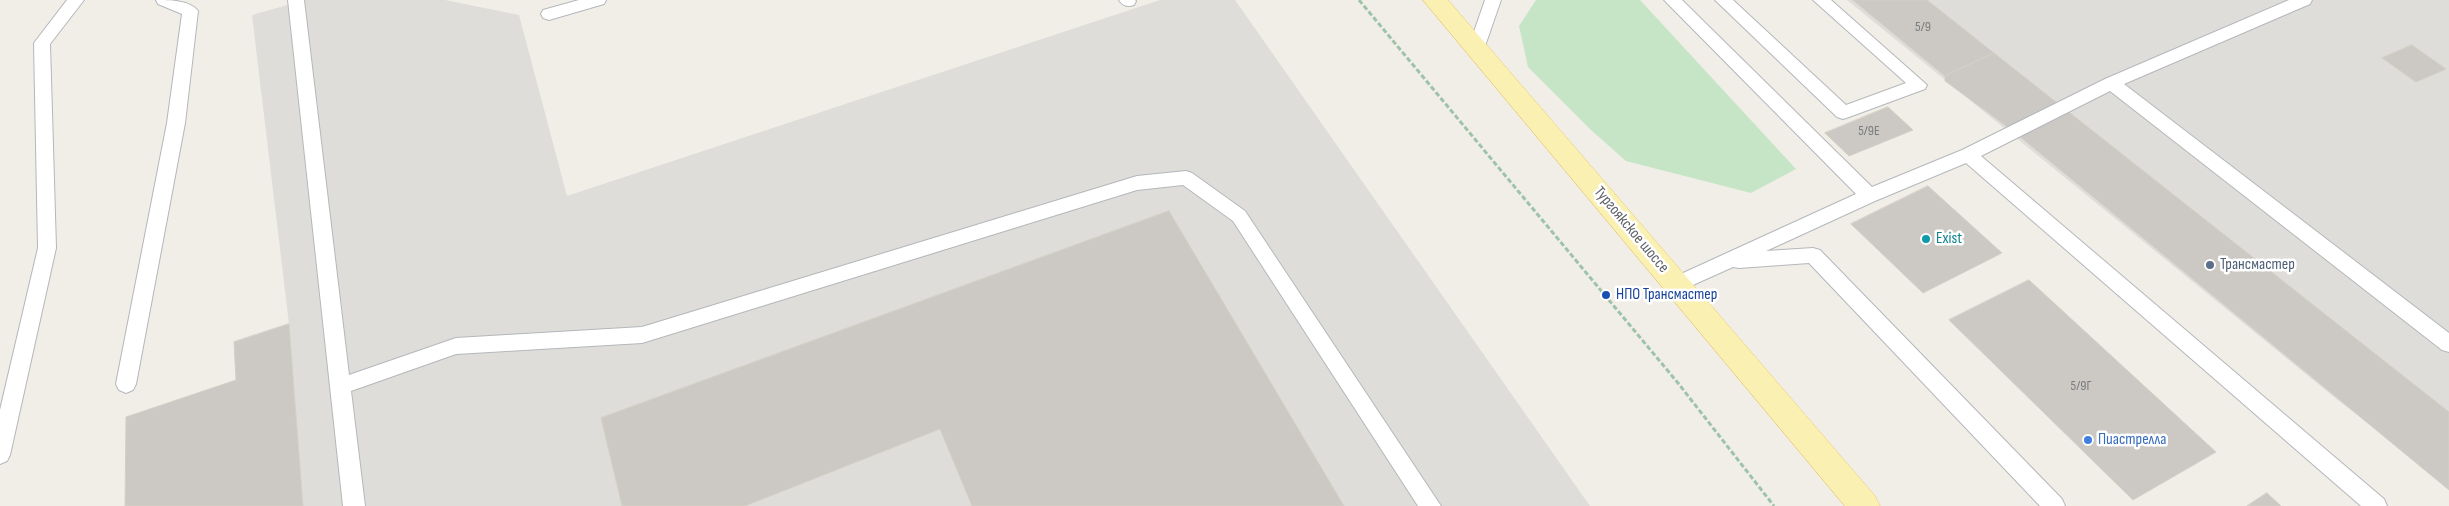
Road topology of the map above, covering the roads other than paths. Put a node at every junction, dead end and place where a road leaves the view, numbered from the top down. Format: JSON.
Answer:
{"nodes":[{"id":1,"x":76,"y":0,"type":"edge"},
{"id":2,"x":164,"y":0,"type":"edge"},
{"id":3,"x":296,"y":0,"type":"edge"},
{"id":4,"x":598,"y":0,"type":"edge"},
{"id":5,"x":1435,"y":0,"type":"edge"},
{"id":6,"x":1493,"y":0,"type":"edge"},
{"id":7,"x":1672,"y":0,"type":"edge"},
{"id":8,"x":1724,"y":0,"type":"edge"},
{"id":9,"x":1821,"y":0,"type":"edge"},
{"id":10,"x":2304,"y":0,"type":"edge"},
{"id":11,"x":549,"y":14,"type":"dead end"},
{"id":12,"x":1476,"y":48,"type":"junction"},
{"id":13,"x":2111,"y":83,"type":"junction"},
{"id":14,"x":1968,"y":154,"type":"junction"},
{"id":15,"x":1868,"y":196,"type":"junction"},
{"id":16,"x":1727,"y":261,"type":"junction"},
{"id":17,"x":1677,"y":284,"type":"junction"},
{"id":18,"x":2449,"y":344,"type":"edge"},
{"id":19,"x":126,"y":384,"type":"dead end"},
{"id":20,"x":340,"y":386,"type":"junction"},
{"id":21,"x":0,"y":455,"type":"edge"},
{"id":22,"x":354,"y":506,"type":"edge"},
{"id":23,"x":1430,"y":506,"type":"edge"},
{"id":24,"x":1864,"y":506,"type":"edge"},
{"id":25,"x":2054,"y":506,"type":"edge"},
{"id":26,"x":2376,"y":506,"type":"edge"}],
"edges":[{"from":1,"to":21,"type":"lane"},
{"from":2,"to":19,"type":"lane"},
{"from":3,"to":20,"type":"lane"},
{"from":4,"to":11,"type":"lane"},
{"from":5,"to":12,"type":"main road","name":"Тургоякское шоссе"},
{"from":6,"to":12,"type":"lane"},
{"from":7,"to":15,"type":"lane"},
{"from":8,"to":9,"type":"lane"},
{"from":10,"to":13,"type":"lane"},
{"from":12,"to":17,"type":"main road","name":"Тургоякское шоссе"},
{"from":13,"to":14,"type":"lane"},
{"from":13,"to":18,"type":"lane"},
{"from":14,"to":15,"type":"lane"},
{"from":14,"to":26,"type":"lane"},
{"from":15,"to":16,"type":"lane"},
{"from":16,"to":17,"type":"lane"},
{"from":16,"to":25,"type":"lane"},
{"from":17,"to":24,"type":"main road","name":"Тургоякское шоссе"},
{"from":20,"to":22,"type":"lane"},
{"from":20,"to":23,"type":"lane"}]}
